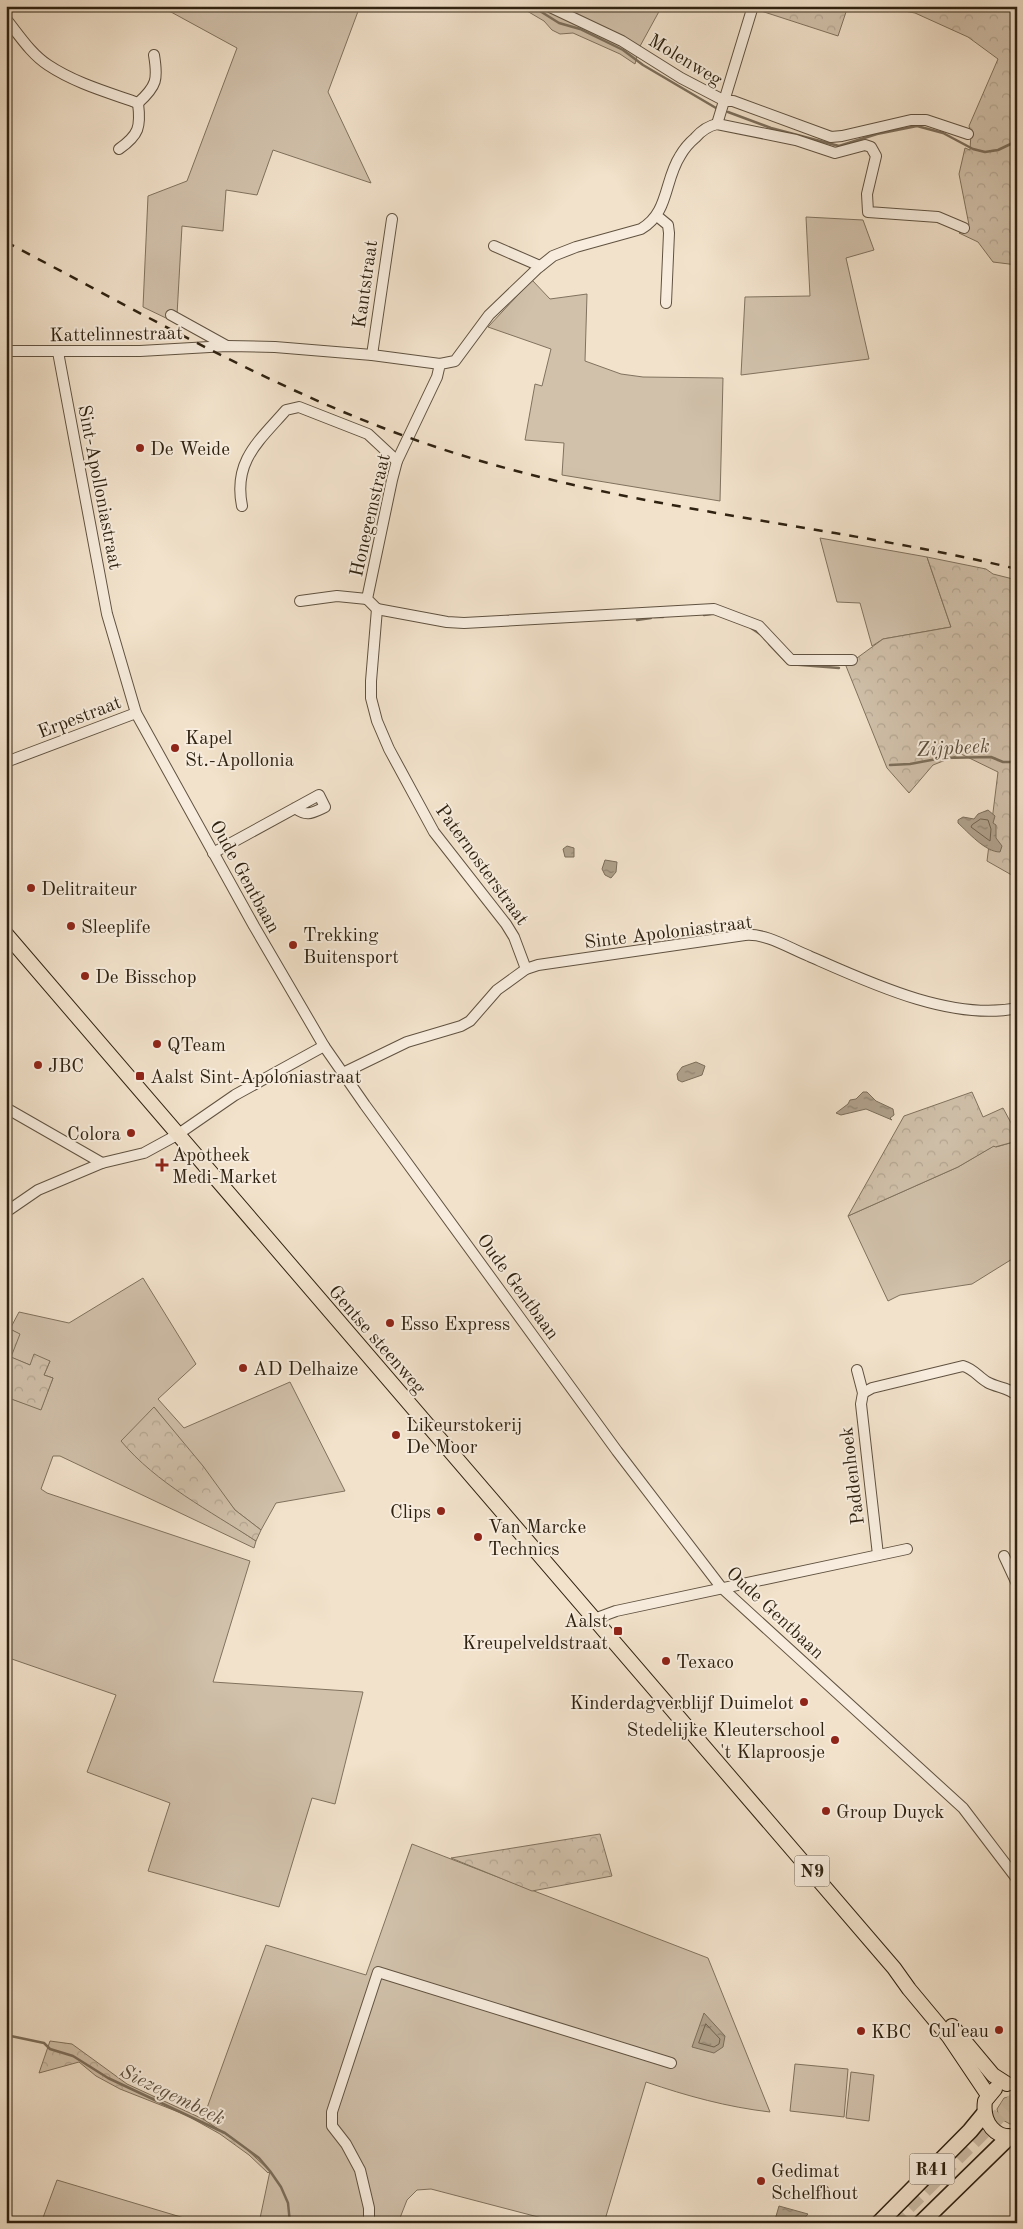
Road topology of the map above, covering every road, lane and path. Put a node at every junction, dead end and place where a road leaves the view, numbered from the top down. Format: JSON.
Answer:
{"nodes":[{"id":1,"x":548,"y":6,"type":"edge"},
{"id":2,"x":753,"y":6,"type":"edge"},
{"id":3,"x":6,"y":19,"type":"edge"},
{"id":4,"x":154,"y":54,"type":"dead end"},
{"id":5,"x":725,"y":102,"type":"junction"},
{"id":6,"x":138,"y":103,"type":"junction"},
{"id":7,"x":717,"y":124,"type":"junction"},
{"id":8,"x":968,"y":134,"type":"dead end"},
{"id":9,"x":119,"y":149,"type":"dead end"},
{"id":10,"x":657,"y":216,"type":"junction"},
{"id":11,"x":392,"y":218,"type":"dead end"},
{"id":12,"x":964,"y":228,"type":"dead end"},
{"id":13,"x":494,"y":246,"type":"dead end"},
{"id":14,"x":540,"y":266,"type":"junction"},
{"id":15,"x":666,"y":303,"type":"dead end"},
{"id":16,"x":171,"y":315,"type":"dead end"},
{"id":17,"x":227,"y":346,"type":"junction"},
{"id":18,"x":6,"y":351,"type":"edge"},
{"id":19,"x":58,"y":352,"type":"junction"},
{"id":20,"x":372,"y":355,"type":"junction"},
{"id":21,"x":440,"y":364,"type":"junction"},
{"id":22,"x":397,"y":461,"type":"junction"},
{"id":23,"x":242,"y":506,"type":"dead end"},
{"id":24,"x":367,"y":599,"type":"junction"},
{"id":25,"x":300,"y":601,"type":"dead end"},
{"id":26,"x":377,"y":609,"type":"junction"},
{"id":27,"x":112,"y":628,"type":"joint"},
{"id":28,"x":847,"y":661,"type":"dead end"},
{"id":29,"x":136,"y":713,"type":"junction"},
{"id":30,"x":6,"y":762,"type":"edge"},
{"id":31,"x":295,"y":808,"type":"dead end"},
{"id":32,"x":213,"y":853,"type":"junction"},
{"id":33,"x":6,"y":934,"type":"edge"},
{"id":34,"x":526,"y":969,"type":"junction"},
{"id":35,"x":1017,"y":1008,"type":"edge"},
{"id":36,"x":324,"y":1046,"type":"junction"},
{"id":37,"x":343,"y":1073,"type":"junction"},
{"id":38,"x":6,"y":1108,"type":"edge"},
{"id":39,"x":177,"y":1135,"type":"junction"},
{"id":40,"x":102,"y":1163,"type":"junction"},
{"id":41,"x":6,"y":1212,"type":"edge"},
{"id":42,"x":857,"y":1370,"type":"dead end"},
{"id":43,"x":863,"y":1393,"type":"junction"},
{"id":44,"x":1017,"y":1396,"type":"edge"},
{"id":45,"x":907,"y":1548,"type":"dead end"},
{"id":46,"x":878,"y":1555,"type":"junction"},
{"id":47,"x":1004,"y":1556,"type":"dead end"},
{"id":48,"x":1017,"y":1584,"type":"edge"},
{"id":49,"x":721,"y":1588,"type":"junction"},
{"id":50,"x":596,"y":1618,"type":"junction"},
{"id":51,"x":1017,"y":1879,"type":"edge"},
{"id":52,"x":898,"y":1973,"type":"junction"},
{"id":53,"x":671,"y":2063,"type":"dead end"},
{"id":54,"x":1014,"y":2084,"type":"edge"},
{"id":55,"x":988,"y":2094,"type":"junction"},
{"id":56,"x":984,"y":2114,"type":"junction"},
{"id":57,"x":1013,"y":2136,"type":"edge"},
{"id":58,"x":369,"y":2223,"type":"edge"},
{"id":59,"x":879,"y":2223,"type":"edge"},
{"id":60,"x":922,"y":2223,"type":"edge"}],
"edges":[{"from":1,"to":5,"type":"street","name":"Molenweg"},
{"from":2,"to":5,"type":"street"},
{"from":3,"to":6,"type":"street"},
{"from":4,"to":6,"type":"street"},
{"from":5,"to":7,"type":"street"},
{"from":5,"to":8,"type":"street","name":"Molenweg"},
{"from":6,"to":9,"type":"street"},
{"from":7,"to":10,"type":"street"},
{"from":7,"to":12,"type":"street"},
{"from":10,"to":14,"type":"street"},
{"from":10,"to":15,"type":"street"},
{"from":11,"to":20,"type":"street","name":"Kantstraat"},
{"from":13,"to":14,"type":"street"},
{"from":14,"to":21,"type":"street"},
{"from":16,"to":17,"type":"street","name":"Kattelinnestraat"},
{"from":17,"to":19,"type":"street","name":"Kattelinnestraat"},
{"from":17,"to":20,"type":"street","name":"Kattelinnestraat"},
{"from":18,"to":19,"type":"street","name":"Kattelinnestraat"},
{"from":19,"to":27,"type":"street","name":"Sint-Apolloniastraat"},
{"from":20,"to":21,"type":"street","name":"Kattelinnestraat"},
{"from":21,"to":22,"type":"street","name":"Honegemstraat"},
{"from":22,"to":23,"type":"street"},
{"from":22,"to":24,"type":"street","name":"Honegemstraat"},
{"from":24,"to":25,"type":"street"},
{"from":24,"to":26,"type":"street","name":"Honegemstraat"},
{"from":26,"to":28,"type":"street"},
{"from":26,"to":34,"type":"street","name":"Paternosterstraat"},
{"from":27,"to":29,"type":"street","name":"Oude Gentbaan"},
{"from":29,"to":30,"type":"street","name":"Erpestraat"},
{"from":29,"to":32,"type":"street","name":"Oude Gentbaan"},
{"from":31,"to":32,"type":"street"},
{"from":32,"to":36,"type":"street","name":"Oude Gentbaan"},
{"from":33,"to":39,"type":"main road","name":"Gentse steenweg","number":"N9"},
{"from":34,"to":35,"type":"street","name":"Sinte Apoloniastraat"},
{"from":34,"to":37,"type":"street","name":"Sinte Apoloniastraat"},
{"from":36,"to":37,"type":"street","name":"Oude Gentbaan"},
{"from":36,"to":39,"type":"street"},
{"from":37,"to":49,"type":"street","name":"Oude Gentbaan"},
{"from":38,"to":40,"type":"street"},
{"from":39,"to":40,"type":"street"},
{"from":39,"to":50,"type":"main road","name":"Gentse steenweg","number":"N9"},
{"from":40,"to":41,"type":"street"},
{"from":42,"to":43,"type":"street","name":"Paddenhoek"},
{"from":43,"to":44,"type":"street"},
{"from":43,"to":46,"type":"street","name":"Paddenhoek"},
{"from":45,"to":46,"type":"street"},
{"from":46,"to":49,"type":"street"},
{"from":47,"to":48,"type":"street"},
{"from":49,"to":50,"type":"street"},
{"from":49,"to":51,"type":"street","name":"Oude Gentbaan"},
{"from":50,"to":52,"type":"main road","name":"Gentse steenweg","number":"N9"},
{"from":52,"to":54,"type":"main road","name":"Gentse steenweg","number":"N9"},
{"from":52,"to":55,"type":"main road","name":"Gentse steenweg","number":"N9"},
{"from":53,"to":58,"type":"street"},
{"from":54,"to":55,"type":"main road"},
{"from":55,"to":56,"type":"main road"},
{"from":56,"to":57,"type":"main road"},
{"from":56,"to":59,"type":"highway","number":"R41"},
{"from":57,"to":60,"type":"highway","number":"R41"}]}
